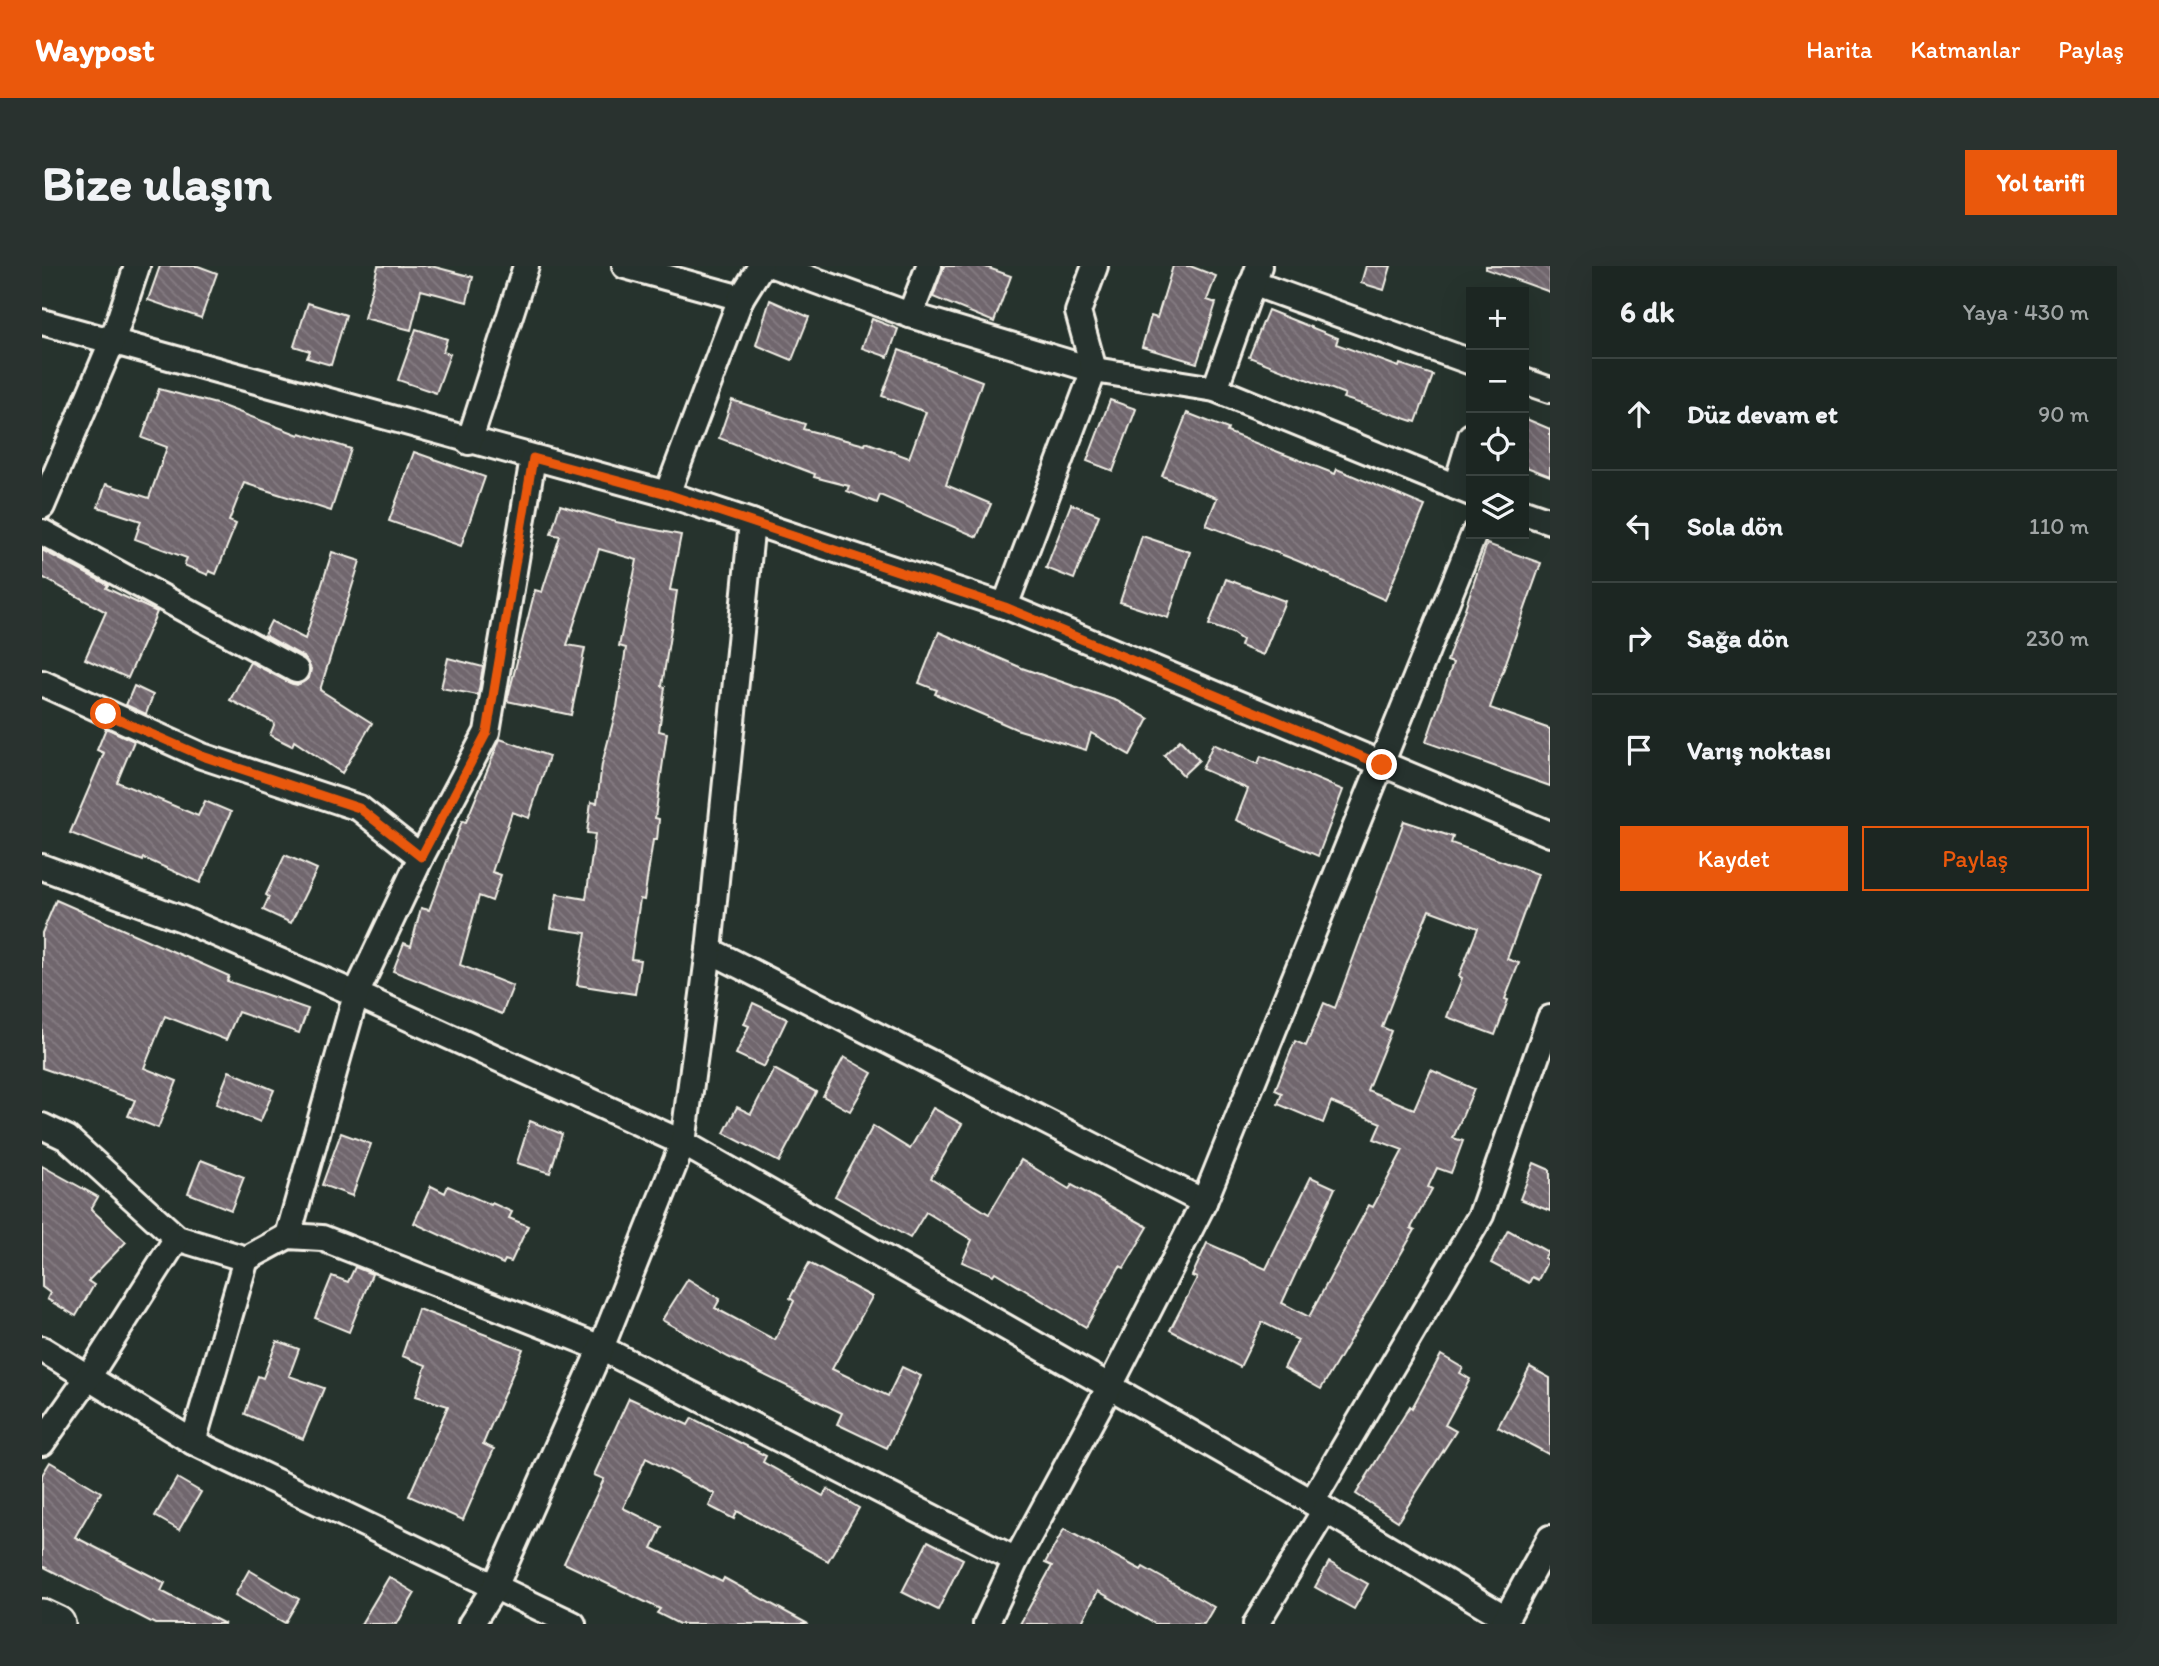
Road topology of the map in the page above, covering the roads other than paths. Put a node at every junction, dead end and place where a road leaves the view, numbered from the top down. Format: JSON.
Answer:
{"nodes":[{"id":1,"x":137,"y":266,"type":"edge"},
{"id":2,"x":526,"y":266,"type":"edge"},
{"id":3,"x":625,"y":266,"type":"edge"},
{"id":4,"x":761,"y":266,"type":"edge"},
{"id":5,"x":775,"y":266,"type":"edge"},
{"id":6,"x":929,"y":266,"type":"edge"},
{"id":7,"x":1095,"y":266,"type":"edge"},
{"id":8,"x":1256,"y":275,"type":"edge"},
{"id":9,"x":741,"y":298,"type":"junction"},
{"id":10,"x":910,"y":315,"type":"junction"},
{"id":11,"x":42,"y":323,"type":"edge"},
{"id":12,"x":112,"y":342,"type":"junction"},
{"id":13,"x":1466,"y":360,"type":"edge"},
{"id":14,"x":1094,"y":370,"type":"junction"},
{"id":15,"x":1529,"y":383,"type":"edge"},
{"id":16,"x":1215,"y":389,"type":"junction"},
{"id":17,"x":1550,"y":390,"type":"edge"},
{"id":18,"x":469,"y":442,"type":"junction"},
{"id":19,"x":533,"y":458,"type":"junction"},
{"id":20,"x":1464,"y":490,"type":"edge"},
{"id":21,"x":667,"y":494,"type":"junction"},
{"id":22,"x":42,"y":506,"type":"edge"},
{"id":23,"x":1529,"y":514,"type":"edge"},
{"id":24,"x":752,"y":522,"type":"junction"},
{"id":25,"x":1550,"y":522,"type":"edge"},
{"id":26,"x":44,"y":538,"type":"edge"},
{"id":27,"x":1472,"y":539,"type":"edge"},
{"id":28,"x":1005,"y":607,"type":"junction"},
{"id":29,"x":296,"y":670,"type":"dead end"},
{"id":30,"x":42,"y":683,"type":"edge"},
{"id":31,"x":1382,"y":765,"type":"junction"},
{"id":32,"x":1550,"y":834,"type":"edge"},
{"id":33,"x":421,"y":857,"type":"junction"},
{"id":34,"x":42,"y":867,"type":"edge"},
{"id":35,"x":709,"y":950,"type":"junction"},
{"id":36,"x":356,"y":994,"type":"junction"},
{"id":37,"x":1550,"y":1018,"type":"edge"},
{"id":38,"x":42,"y":1126,"type":"edge"},
{"id":39,"x":683,"y":1143,"type":"junction"},
{"id":40,"x":1204,"y":1202,"type":"junction"},
{"id":41,"x":288,"y":1236,"type":"junction"},
{"id":42,"x":177,"y":1238,"type":"junction"},
{"id":43,"x":246,"y":1259,"type":"junction"},
{"id":44,"x":601,"y":1348,"type":"junction"},
{"id":45,"x":42,"y":1349,"type":"edge"},
{"id":46,"x":87,"y":1379,"type":"junction"},
{"id":47,"x":1109,"y":1388,"type":"junction"},
{"id":48,"x":193,"y":1442,"type":"junction"},
{"id":49,"x":42,"y":1443,"type":"edge"},
{"id":50,"x":1319,"y":1506,"type":"junction"},
{"id":51,"x":1550,"y":1538,"type":"edge"},
{"id":52,"x":1016,"y":1560,"type":"junction"},
{"id":53,"x":495,"y":1587,"type":"junction"},
{"id":54,"x":42,"y":1617,"type":"edge"},
{"id":55,"x":1504,"y":1621,"type":"edge"},
{"id":56,"x":57,"y":1624,"type":"edge"},
{"id":57,"x":471,"y":1624,"type":"edge"},
{"id":58,"x":573,"y":1624,"type":"edge"},
{"id":59,"x":986,"y":1624,"type":"edge"},
{"id":60,"x":1256,"y":1624,"type":"edge"}],
"edges":[{"from":1,"to":12,"type":"street"},
{"from":2,"to":18,"type":"street"},
{"from":3,"to":9,"type":"street"},
{"from":4,"to":9,"type":"street"},
{"from":5,"to":10,"type":"street"},
{"from":6,"to":10,"type":"street"},
{"from":7,"to":14,"type":"street"},
{"from":8,"to":13,"type":"street"},
{"from":8,"to":16,"type":"street"},
{"from":9,"to":21,"type":"street"},
{"from":10,"to":14,"type":"street"},
{"from":11,"to":12,"type":"street"},
{"from":12,"to":18,"type":"street"},
{"from":12,"to":22,"type":"street"},
{"from":14,"to":16,"type":"street"},
{"from":14,"to":28,"type":"street"},
{"from":15,"to":17,"type":"street"},
{"from":16,"to":20,"type":"street"},
{"from":18,"to":19,"type":"street"},
{"from":19,"to":21,"type":"street"},
{"from":19,"to":33,"type":"street"},
{"from":21,"to":24,"type":"street"},
{"from":23,"to":25,"type":"street"},
{"from":24,"to":28,"type":"street"},
{"from":24,"to":35,"type":"street"},
{"from":26,"to":29,"type":"street"},
{"from":27,"to":31,"type":"street"},
{"from":28,"to":31,"type":"street"},
{"from":30,"to":33,"type":"street"},
{"from":31,"to":32,"type":"street"},
{"from":31,"to":40,"type":"street"},
{"from":33,"to":36,"type":"street"},
{"from":34,"to":36,"type":"street"},
{"from":35,"to":39,"type":"street"},
{"from":35,"to":40,"type":"street"},
{"from":36,"to":39,"type":"street"},
{"from":36,"to":41,"type":"street"},
{"from":37,"to":50,"type":"street"},
{"from":38,"to":42,"type":"street"},
{"from":39,"to":44,"type":"street"},
{"from":39,"to":47,"type":"street"},
{"from":40,"to":47,"type":"street"},
{"from":41,"to":43,"type":"street"},
{"from":41,"to":44,"type":"street"},
{"from":42,"to":43,"type":"street"},
{"from":42,"to":46,"type":"street"},
{"from":43,"to":48,"type":"street"},
{"from":44,"to":52,"type":"street"},
{"from":44,"to":53,"type":"street"},
{"from":45,"to":46,"type":"street"},
{"from":46,"to":48,"type":"street"},
{"from":46,"to":49,"type":"street"},
{"from":47,"to":50,"type":"street"},
{"from":47,"to":52,"type":"street"},
{"from":48,"to":53,"type":"street"},
{"from":50,"to":55,"type":"street"},
{"from":50,"to":60,"type":"street"},
{"from":51,"to":55,"type":"street"},
{"from":52,"to":59,"type":"street"},
{"from":53,"to":57,"type":"street"},
{"from":53,"to":58,"type":"street"},
{"from":54,"to":56,"type":"street"}]}
